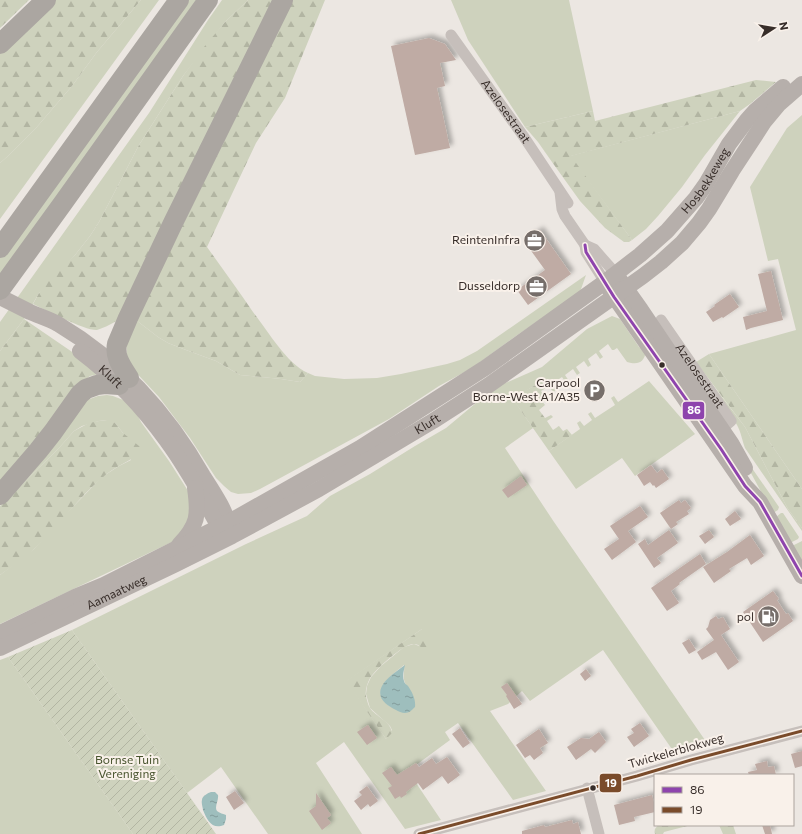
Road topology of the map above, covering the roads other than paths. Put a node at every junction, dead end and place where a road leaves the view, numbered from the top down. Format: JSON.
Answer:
{"nodes":[{"id":1,"x":46,"y":0,"type":"edge"},
{"id":2,"x":178,"y":0,"type":"edge"},
{"id":3,"x":208,"y":0,"type":"edge"},
{"id":4,"x":283,"y":0,"type":"edge"},
{"id":5,"x":451,"y":35,"type":"dead end"},
{"id":6,"x":0,"y":44,"type":"edge"},
{"id":7,"x":802,"y":78,"type":"edge"},
{"id":8,"x":802,"y":84,"type":"edge"},
{"id":9,"x":559,"y":188,"type":"junction"},
{"id":10,"x":568,"y":203,"type":"dead end"},
{"id":11,"x":0,"y":248,"type":"edge"},
{"id":12,"x":610,"y":278,"type":"junction"},
{"id":13,"x":0,"y":290,"type":"edge"},
{"id":14,"x":620,"y":293,"type":"junction"},
{"id":15,"x":0,"y":297,"type":"edge"},
{"id":16,"x":661,"y":320,"type":"dead end"},
{"id":17,"x":124,"y":382,"type":"junction"},
{"id":18,"x":716,"y":433,"type":"junction"},
{"id":19,"x":194,"y":482,"type":"junction"},
{"id":20,"x":0,"y":495,"type":"edge"},
{"id":21,"x":226,"y":528,"type":"junction"},
{"id":22,"x":175,"y":550,"type":"junction"},
{"id":23,"x":802,"y":576,"type":"edge"},
{"id":24,"x":0,"y":632,"type":"edge"},
{"id":25,"x":0,"y":648,"type":"edge"},
{"id":26,"x":802,"y":731,"type":"edge"},
{"id":27,"x":587,"y":788,"type":"junction"},
{"id":28,"x":418,"y":834,"type":"edge"},
{"id":29,"x":599,"y":834,"type":"edge"}],
"edges":[{"from":1,"to":6,"type":"highway"},
{"from":2,"to":11,"type":"highway"},
{"from":3,"to":13,"type":"highway"},
{"from":4,"to":17,"type":"highway"},
{"from":5,"to":9,"type":"street","name":"Azelosestraat"},
{"from":7,"to":12,"type":"main road","name":"Hosbekkeweg"},
{"from":8,"to":14,"type":"main road","name":"Hosbekkeweg"},
{"from":9,"to":10,"type":"street","name":"Azelosestraat"},
{"from":9,"to":12,"type":"street","name":"Azelosestraat"},
{"from":12,"to":14,"type":"main road","name":"Azelosestraat"},
{"from":12,"to":21,"type":"main road","name":"Kluft"},
{"from":14,"to":18,"type":"main road","name":"Azelosestraat"},
{"from":14,"to":21,"type":"main road","name":"Kluft"},
{"from":15,"to":17,"type":"main road","name":"Kluft"},
{"from":16,"to":18,"type":"street","name":"Azelosestraat"},
{"from":17,"to":19,"type":"main road","name":"Kluft"},
{"from":17,"to":20,"type":"highway"},
{"from":17,"to":21,"type":"main road","name":"Kluft"},
{"from":18,"to":23,"type":"main road","name":"Azelosestraat"},
{"from":19,"to":21,"type":"main road","name":"Kluft"},
{"from":19,"to":22,"type":"main road"},
{"from":21,"to":22,"type":"main road","name":"Aamaatweg"},
{"from":21,"to":25,"type":"main road","name":"Aamaatweg"},
{"from":22,"to":24,"type":"main road","name":"Aamaatweg"},
{"from":26,"to":27,"type":"street","name":"Twickelerblokweg"},
{"from":27,"to":28,"type":"street","name":"Twickelerblokweg"},
{"from":27,"to":29,"type":"street"}]}
